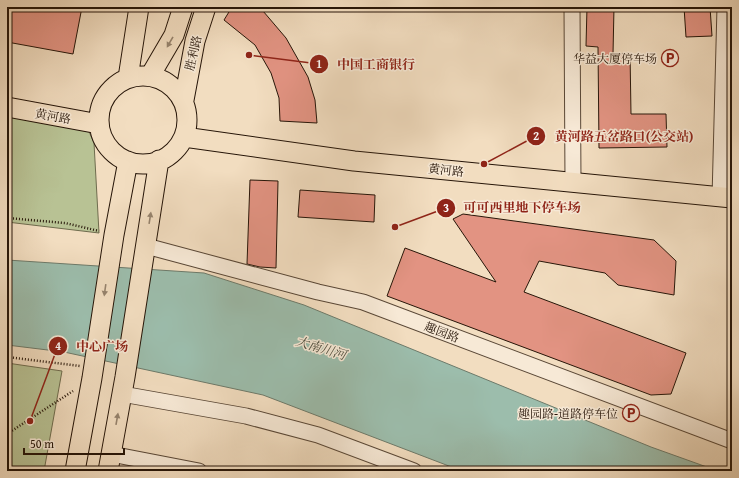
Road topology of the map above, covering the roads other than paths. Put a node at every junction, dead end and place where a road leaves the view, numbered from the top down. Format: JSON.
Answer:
{"nodes":[{"id":1,"x":140,"y":7,"type":"edge"},
{"id":2,"x":183,"y":7,"type":"edge"},
{"id":3,"x":206,"y":7,"type":"edge"},
{"id":4,"x":572,"y":7,"type":"edge"},
{"id":5,"x":725,"y":7,"type":"edge"},
{"id":6,"x":150,"y":76,"type":"junction"},
{"id":7,"x":128,"y":78,"type":"junction"},
{"id":8,"x":184,"y":100,"type":"junction"},
{"id":9,"x":7,"y":107,"type":"edge"},
{"id":10,"x":99,"y":124,"type":"junction"},
{"id":11,"x":184,"y":138,"type":"junction"},
{"id":12,"x":159,"y":160,"type":"junction"},
{"id":13,"x":128,"y":161,"type":"junction"},
{"id":14,"x":573,"y":183,"type":"junction"},
{"id":15,"x":726,"y":198,"type":"edge"},
{"id":16,"x":145,"y":251,"type":"junction"},
{"id":17,"x":123,"y":385,"type":"junction"},
{"id":18,"x":732,"y":441,"type":"edge"},
{"id":19,"x":110,"y":462,"type":"edge"},
{"id":20,"x":75,"y":471,"type":"edge"},
{"id":21,"x":199,"y":471,"type":"edge"},
{"id":22,"x":414,"y":471,"type":"edge"}],
"edges":[{"from":1,"to":7,"type":"main road"},
{"from":2,"to":6,"type":"main road","name":"胜利路","one_way":true},
{"from":3,"to":8,"type":"main road","name":"胜利路"},
{"from":4,"to":14,"type":"street"},
{"from":5,"to":15,"type":"street"},
{"from":6,"to":7,"type":"main road"},
{"from":6,"to":8,"type":"main road"},
{"from":7,"to":10,"type":"main road"},
{"from":8,"to":11,"type":"main road"},
{"from":9,"to":10,"type":"main road","name":"黄河路"},
{"from":10,"to":13,"type":"main road"},
{"from":11,"to":12,"type":"main road"},
{"from":11,"to":14,"type":"main road","name":"黄河路"},
{"from":12,"to":13,"type":"main road"},
{"from":16,"to":12,"type":"main road","one_way":true},
{"from":13,"to":20,"type":"main road","one_way":true},
{"from":14,"to":15,"type":"main road","name":"黄河路"},
{"from":16,"to":17,"type":"main road"},
{"from":16,"to":18,"type":"street","name":"趣园路"},
{"from":19,"to":17,"type":"main road","one_way":true},
{"from":17,"to":22,"type":"street"},
{"from":19,"to":21,"type":"street"}]}
